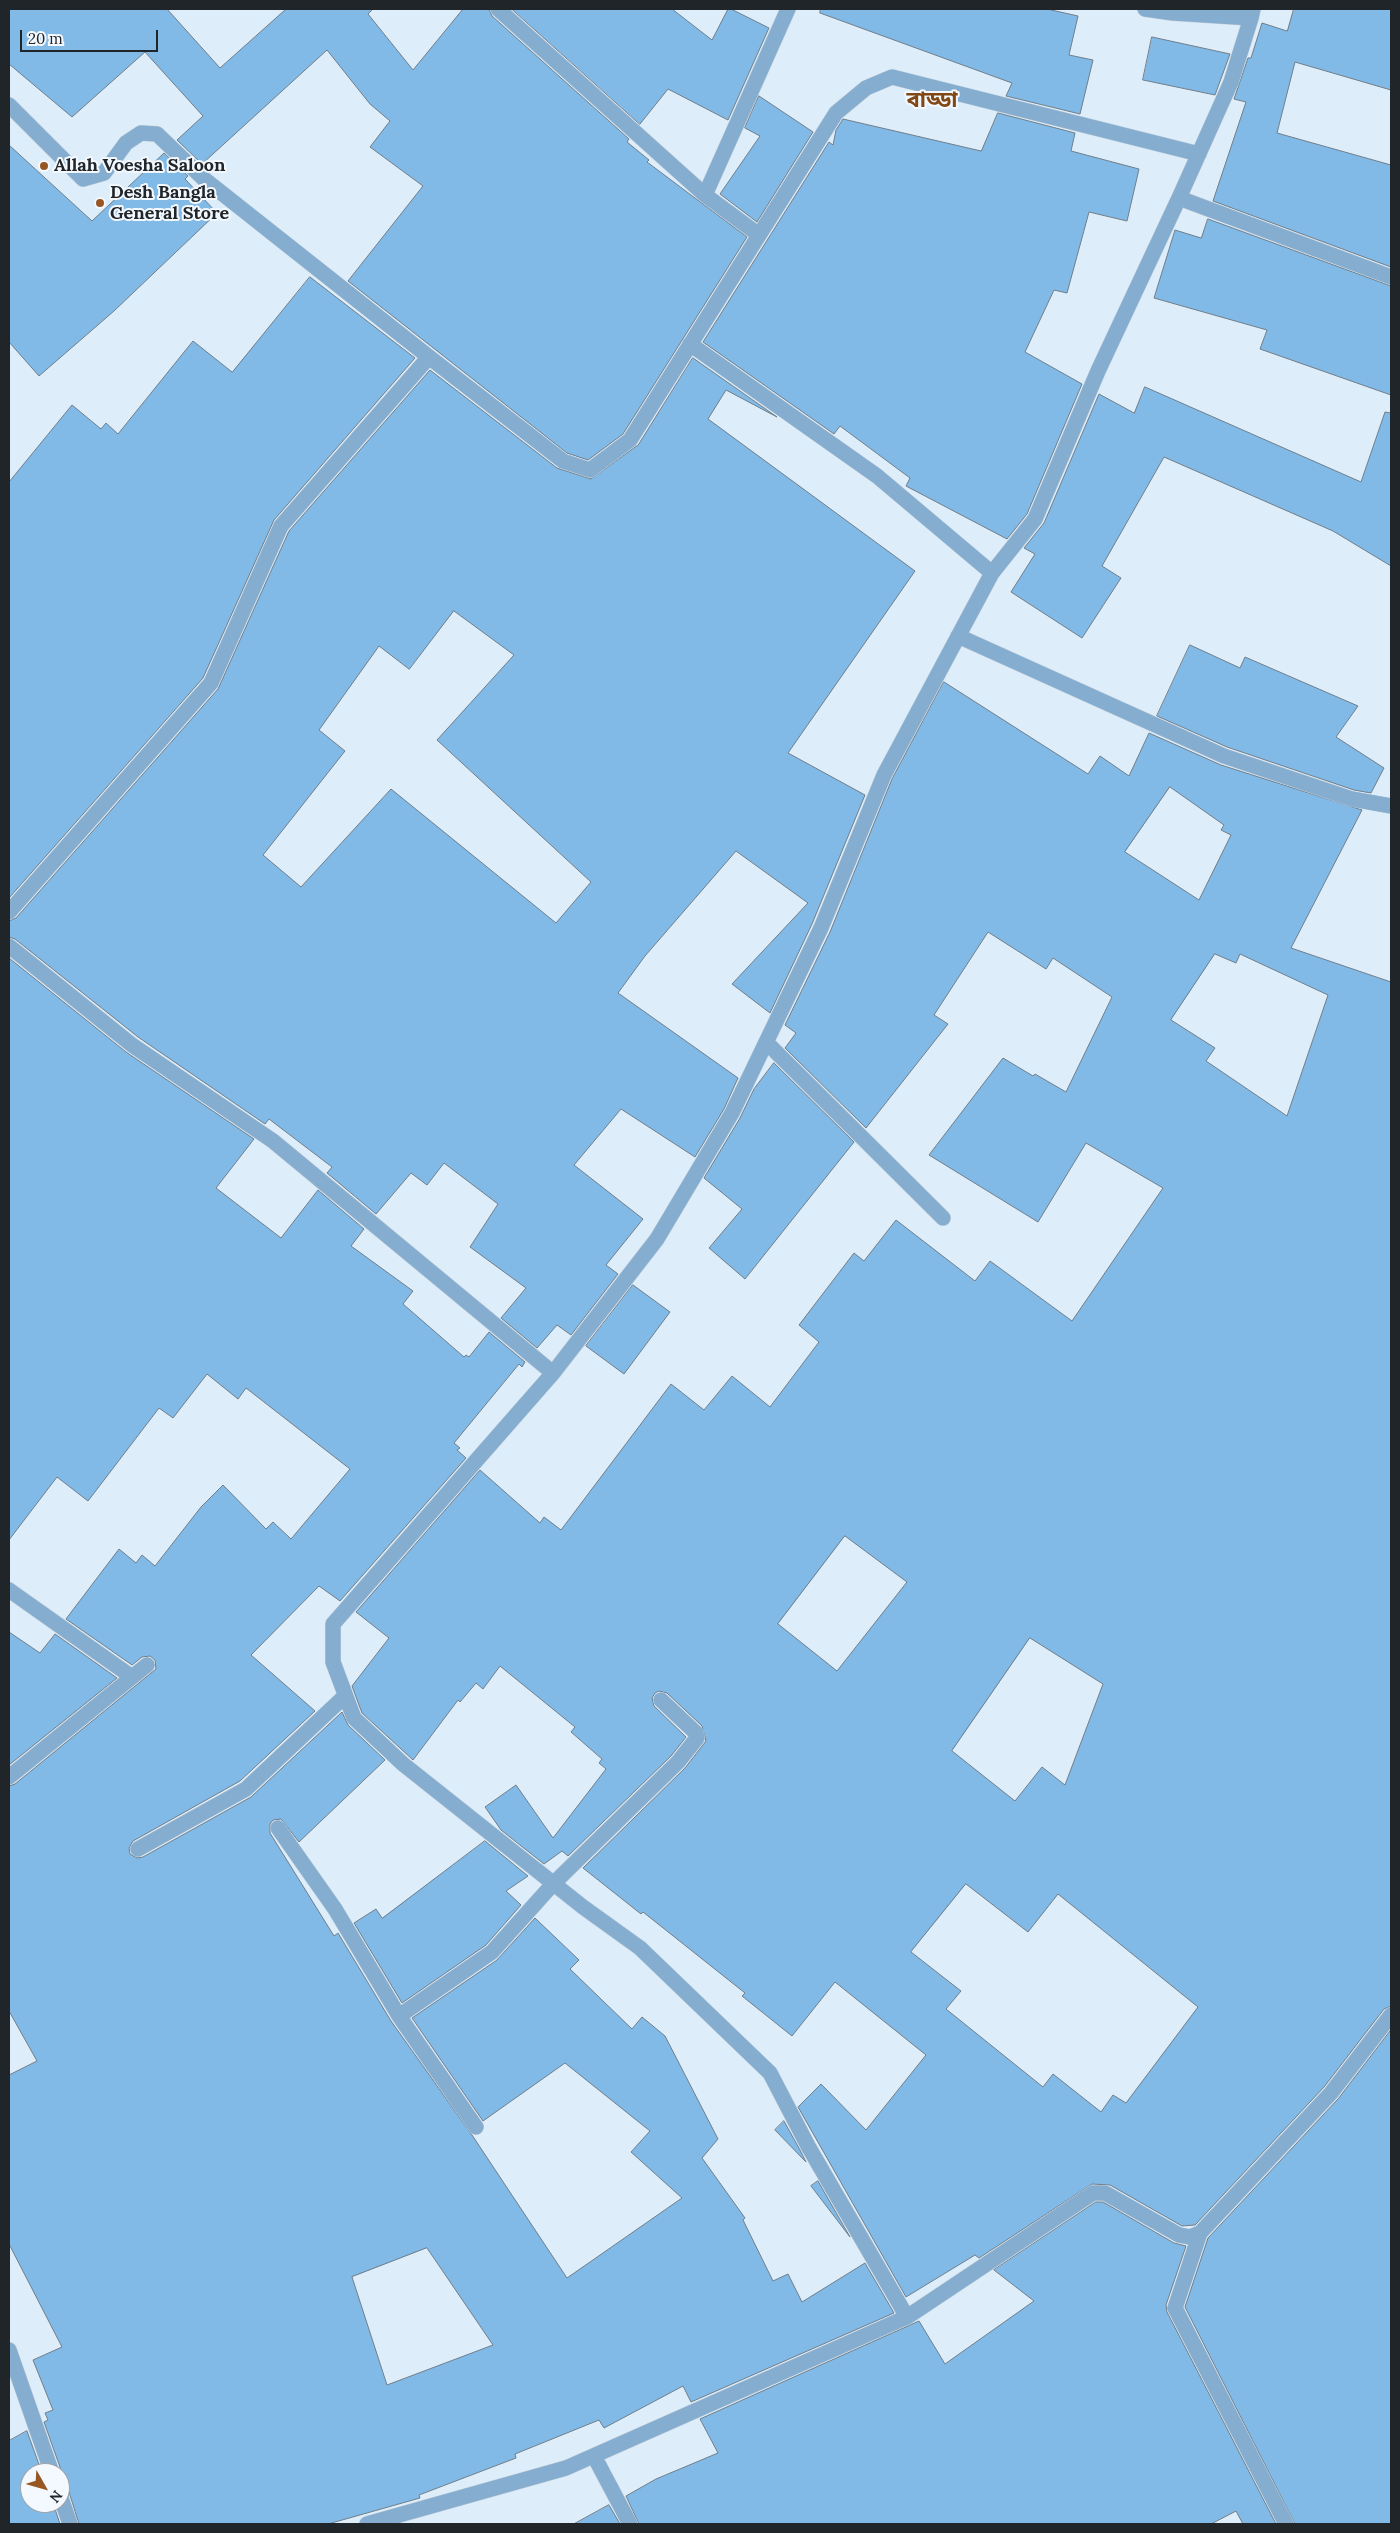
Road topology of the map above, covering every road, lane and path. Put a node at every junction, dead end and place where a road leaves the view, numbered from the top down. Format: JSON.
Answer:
{"nodes":[{"id":1,"x":498,"y":9,"type":"edge"},
{"id":2,"x":788,"y":9,"type":"edge"},
{"id":3,"x":1146,"y":9,"type":"edge"},
{"id":4,"x":1252,"y":13,"type":"edge"},
{"id":5,"x":9,"y":106,"type":"edge"},
{"id":6,"x":1198,"y":154,"type":"junction"},
{"id":7,"x":705,"y":196,"type":"junction"},
{"id":8,"x":1179,"y":198,"type":"junction"},
{"id":9,"x":759,"y":234,"type":"junction"},
{"id":10,"x":1391,"y":277,"type":"edge"},
{"id":11,"x":690,"y":344,"type":"junction"},
{"id":12,"x":429,"y":357,"type":"junction"},
{"id":13,"x":992,"y":573,"type":"junction"},
{"id":14,"x":958,"y":636,"type":"junction"},
{"id":15,"x":1391,"y":806,"type":"edge"},
{"id":16,"x":9,"y":912,"type":"edge"},
{"id":17,"x":9,"y":946,"type":"edge"},
{"id":18,"x":766,"y":1042,"type":"junction"},
{"id":19,"x":943,"y":1218,"type":"dead end"},
{"id":20,"x":553,"y":1373,"type":"junction"},
{"id":21,"x":9,"y":1590,"type":"edge"},
{"id":22,"x":147,"y":1665,"type":"dead end"},
{"id":23,"x":132,"y":1676,"type":"junction"},
{"id":24,"x":345,"y":1696,"type":"junction"},
{"id":25,"x":661,"y":1700,"type":"dead end"},
{"id":26,"x":9,"y":1777,"type":"edge"},
{"id":27,"x":278,"y":1828,"type":"dead end"},
{"id":28,"x":138,"y":1849,"type":"dead end"},
{"id":29,"x":553,"y":1884,"type":"junction"},
{"id":30,"x":399,"y":2016,"type":"junction"},
{"id":31,"x":1391,"y":2016,"type":"edge"},
{"id":32,"x":476,"y":2127,"type":"dead end"},
{"id":33,"x":1200,"y":2233,"type":"junction"},
{"id":34,"x":906,"y":2317,"type":"junction"},
{"id":35,"x":9,"y":2350,"type":"edge"},
{"id":36,"x":594,"y":2456,"type":"junction"},
{"id":37,"x":49,"y":2463,"type":"edge"},
{"id":38,"x":367,"y":2524,"type":"edge"},
{"id":39,"x":630,"y":2524,"type":"edge"},
{"id":40,"x":1286,"y":2524,"type":"edge"}],
"edges":[{"from":1,"to":7,"type":"street"},
{"from":2,"to":7,"type":"street"},
{"from":3,"to":4,"type":"street"},
{"from":4,"to":6,"type":"street"},
{"from":5,"to":12,"type":"street"},
{"from":6,"to":8,"type":"street"},
{"from":6,"to":9,"type":"street"},
{"from":7,"to":9,"type":"street"},
{"from":8,"to":10,"type":"street"},
{"from":8,"to":13,"type":"street"},
{"from":9,"to":11,"type":"street"},
{"from":11,"to":12,"type":"street"},
{"from":11,"to":13,"type":"street"},
{"from":12,"to":16,"type":"street"},
{"from":13,"to":14,"type":"street"},
{"from":14,"to":15,"type":"street"},
{"from":14,"to":18,"type":"street"},
{"from":17,"to":20,"type":"street"},
{"from":18,"to":19,"type":"street"},
{"from":18,"to":20,"type":"street"},
{"from":20,"to":24,"type":"street"},
{"from":21,"to":23,"type":"street"},
{"from":22,"to":23,"type":"street"},
{"from":23,"to":26,"type":"street"},
{"from":24,"to":28,"type":"street"},
{"from":24,"to":29,"type":"street"},
{"from":25,"to":29,"type":"street"},
{"from":27,"to":30,"type":"street"},
{"from":29,"to":30,"type":"street"},
{"from":29,"to":34,"type":"street"},
{"from":30,"to":32,"type":"street"},
{"from":31,"to":33,"type":"street"},
{"from":33,"to":34,"type":"street"},
{"from":33,"to":40,"type":"street"},
{"from":34,"to":36,"type":"street"},
{"from":35,"to":37,"type":"street"},
{"from":36,"to":38,"type":"street"},
{"from":36,"to":39,"type":"street"}]}
